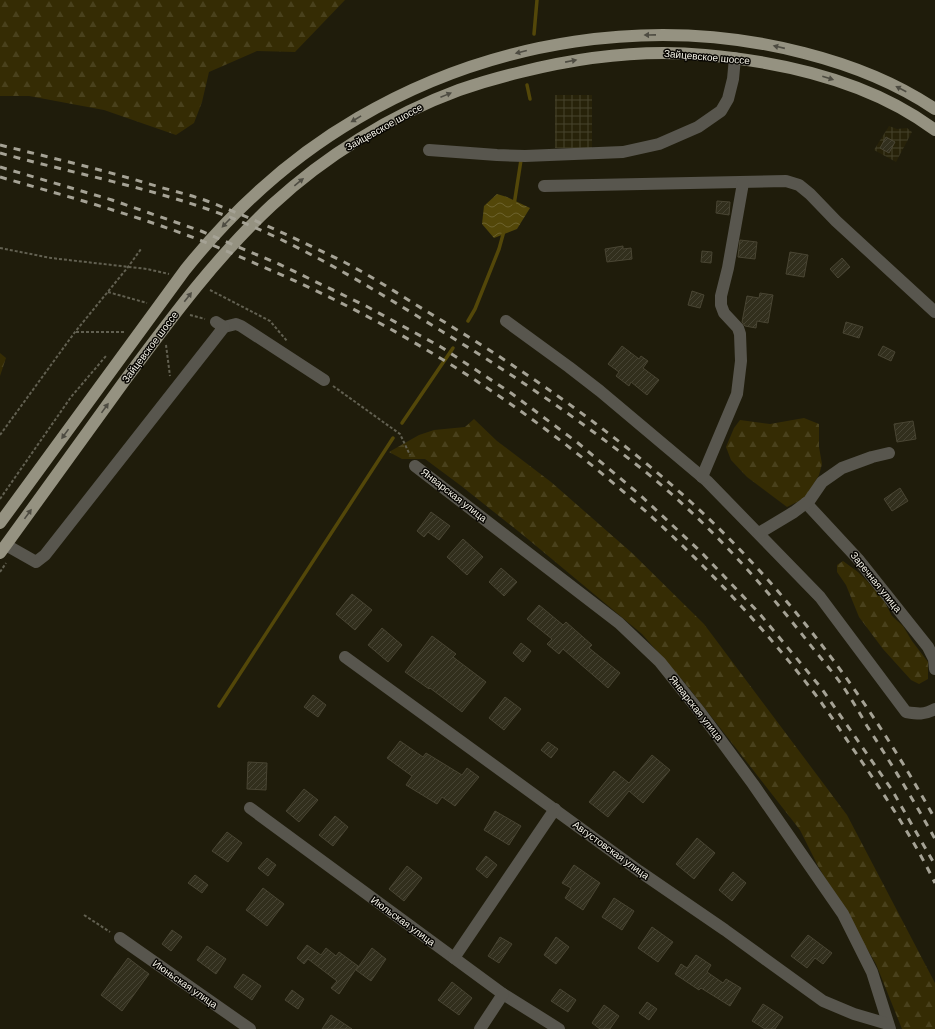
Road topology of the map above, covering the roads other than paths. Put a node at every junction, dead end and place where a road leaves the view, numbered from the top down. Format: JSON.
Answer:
{"nodes":[{"id":1,"x":735,"y":58,"type":"junction"},
{"id":2,"x":935,"y":109,"type":"edge"},
{"id":3,"x":935,"y":130,"type":"edge"},
{"id":4,"x":430,"y":150,"type":"dead end"},
{"id":5,"x":743,"y":183,"type":"junction"},
{"id":6,"x":544,"y":186,"type":"dead end"},
{"id":7,"x":935,"y":312,"type":"edge"},
{"id":8,"x":506,"y":321,"type":"dead end"},
{"id":9,"x":324,"y":380,"type":"road end"},
{"id":10,"x":889,"y":453,"type":"dead end"},
{"id":11,"x":416,"y":466,"type":"road end"},
{"id":12,"x":702,"y":477,"type":"junction"},
{"id":13,"x":806,"y":503,"type":"junction"},
{"id":14,"x":0,"y":523,"type":"edge"},
{"id":15,"x":759,"y":533,"type":"junction"},
{"id":16,"x":3,"y":549,"type":"edge"},
{"id":17,"x":345,"y":657,"type":"dead end"},
{"id":18,"x":935,"y":668,"type":"edge"},
{"id":19,"x":935,"y":708,"type":"edge"},
{"id":20,"x":250,"y":808,"type":"dead end"},
{"id":21,"x":555,"y":809,"type":"junction"},
{"id":22,"x":120,"y":938,"type":"road end"},
{"id":23,"x":454,"y":958,"type":"junction"},
{"id":24,"x":503,"y":994,"type":"junction"},
{"id":25,"x":889,"y":1026,"type":"edge"},
{"id":26,"x":250,"y":1029,"type":"edge"},
{"id":27,"x":480,"y":1029,"type":"edge"},
{"id":28,"x":559,"y":1029,"type":"edge"}],
"edges":[{"from":1,"to":3,"type":"main road","name":"Зайцевское шоссе","one_way":true},
{"from":1,"to":4,"type":"street"},
{"from":16,"to":1,"type":"main road","name":"Зайцевское шоссе","one_way":true},
{"from":2,"to":14,"type":"main road","name":"Зайцевское шоссе","one_way":true},
{"from":5,"to":6,"type":"street"},
{"from":5,"to":7,"type":"street"},
{"from":5,"to":12,"type":"street"},
{"from":8,"to":12,"type":"street"},
{"from":9,"to":16,"type":"street"},
{"from":10,"to":13,"type":"street"},
{"from":11,"to":25,"type":"street","name":"Январская улица"},
{"from":12,"to":15,"type":"street"},
{"from":13,"to":15,"type":"street"},
{"from":13,"to":18,"type":"street","name":"Заречная улица"},
{"from":15,"to":19,"type":"street"},
{"from":17,"to":21,"type":"street","name":"Августовская улица"},
{"from":20,"to":23,"type":"street","name":"Июльская улица"},
{"from":21,"to":23,"type":"street"},
{"from":21,"to":25,"type":"street","name":"Августовская улица"},
{"from":22,"to":26,"type":"street","name":"Июньская улица"},
{"from":23,"to":24,"type":"street","name":"Июльская улица"},
{"from":24,"to":27,"type":"street"},
{"from":24,"to":28,"type":"street","name":"Июльская улица"}]}
